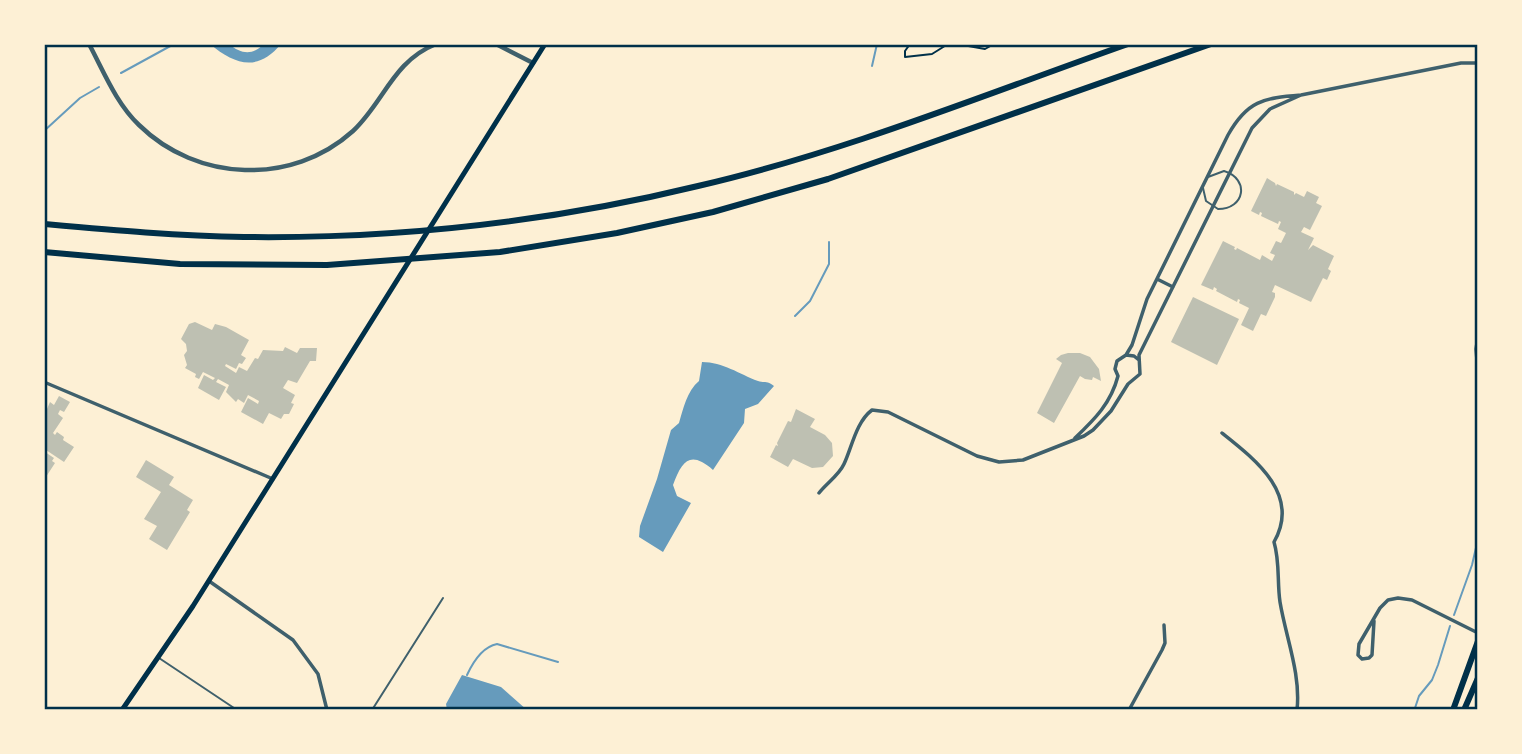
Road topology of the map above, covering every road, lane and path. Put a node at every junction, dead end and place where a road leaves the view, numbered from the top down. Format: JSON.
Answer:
{"nodes":[{"id":1,"x":89,"y":44,"type":"edge"},
{"id":2,"x":436,"y":44,"type":"edge"},
{"id":3,"x":496,"y":44,"type":"edge"},
{"id":4,"x":545,"y":44,"type":"edge"},
{"id":5,"x":910,"y":44,"type":"edge"},
{"id":6,"x":947,"y":44,"type":"edge"},
{"id":7,"x":957,"y":44,"type":"edge"},
{"id":8,"x":994,"y":44,"type":"edge"},
{"id":9,"x":1128,"y":44,"type":"edge"},
{"id":10,"x":1211,"y":44,"type":"edge"},
{"id":11,"x":1478,"y":62,"type":"edge"},
{"id":12,"x":533,"y":63,"type":"junction"},
{"id":13,"x":1301,"y":95,"type":"junction"},
{"id":14,"x":1230,"y":173,"type":"junction"},
{"id":15,"x":1207,"y":178,"type":"junction"},
{"id":16,"x":1203,"y":187,"type":"junction"},
{"id":17,"x":1213,"y":207,"type":"junction"},
{"id":18,"x":44,"y":224,"type":"edge"},
{"id":19,"x":44,"y":253,"type":"edge"},
{"id":20,"x":1157,"y":279,"type":"junction"},
{"id":21,"x":1173,"y":287,"type":"junction"},
{"id":22,"x":1478,"y":335,"type":"edge"},
{"id":23,"x":1126,"y":355,"type":"junction"},
{"id":24,"x":1139,"y":360,"type":"junction"},
{"id":25,"x":1478,"y":372,"type":"edge"},
{"id":26,"x":1118,"y":376,"type":"junction"},
{"id":27,"x":1132,"y":380,"type":"junction"},
{"id":28,"x":44,"y":382,"type":"edge"},
{"id":29,"x":1222,"y":433,"type":"dead end"},
{"id":30,"x":1073,"y":439,"type":"junction"},
{"id":31,"x":273,"y":479,"type":"junction"},
{"id":32,"x":819,"y":493,"type":"dead end"},
{"id":33,"x":209,"y":581,"type":"junction"},
{"id":34,"x":443,"y":598,"type":"dead end"},
{"id":35,"x":1374,"y":621,"type":"junction"},
{"id":36,"x":1164,"y":625,"type":"dead end"},
{"id":37,"x":1478,"y":633,"type":"edge"},
{"id":38,"x":1478,"y":641,"type":"edge"},
{"id":39,"x":159,"y":658,"type":"junction"},
{"id":40,"x":1478,"y":678,"type":"edge"},
{"id":41,"x":122,"y":710,"type":"edge"},
{"id":42,"x":237,"y":710,"type":"edge"},
{"id":43,"x":327,"y":710,"type":"edge"},
{"id":44,"x":372,"y":710,"type":"edge"},
{"id":45,"x":1129,"y":710,"type":"edge"},
{"id":46,"x":1297,"y":710,"type":"edge"},
{"id":47,"x":1453,"y":710,"type":"edge"},
{"id":48,"x":1464,"y":710,"type":"edge"}],
"edges":[{"from":1,"to":2,"type":"street"},
{"from":3,"to":12,"type":"street"},
{"from":4,"to":12,"type":"main road"},
{"from":5,"to":6,"type":"path"},
{"from":7,"to":8,"type":"path"},
{"from":9,"to":18,"type":"highway"},
{"from":10,"to":19,"type":"highway"},
{"from":11,"to":13,"type":"street"},
{"from":12,"to":31,"type":"main road"},
{"from":13,"to":14,"type":"street"},
{"from":13,"to":15,"type":"street"},
{"from":14,"to":15,"type":"lane"},
{"from":14,"to":17,"type":"street"},
{"from":14,"to":17,"type":"lane"},
{"from":15,"to":16,"type":"street"},
{"from":16,"to":17,"type":"lane"},
{"from":16,"to":20,"type":"street"},
{"from":17,"to":21,"type":"street"},
{"from":20,"to":21,"type":"street"},
{"from":20,"to":23,"type":"street"},
{"from":21,"to":24,"type":"street"},
{"from":22,"to":25,"type":"street"},
{"from":23,"to":24,"type":"street"},
{"from":23,"to":26,"type":"street"},
{"from":24,"to":27,"type":"street"},
{"from":26,"to":27,"type":"street"},
{"from":26,"to":30,"type":"street"},
{"from":27,"to":30,"type":"street"},
{"from":28,"to":31,"type":"street"},
{"from":29,"to":46,"type":"street"},
{"from":30,"to":32,"type":"street"},
{"from":31,"to":33,"type":"main road"},
{"from":33,"to":39,"type":"main road"},
{"from":33,"to":43,"type":"street"},
{"from":34,"to":44,"type":"lane"},
{"from":35,"to":35,"type":"street"},
{"from":35,"to":37,"type":"street"},
{"from":36,"to":45,"type":"street"},
{"from":38,"to":47,"type":"highway"},
{"from":39,"to":41,"type":"main road"},
{"from":39,"to":42,"type":"lane"},
{"from":40,"to":48,"type":"highway"}]}
